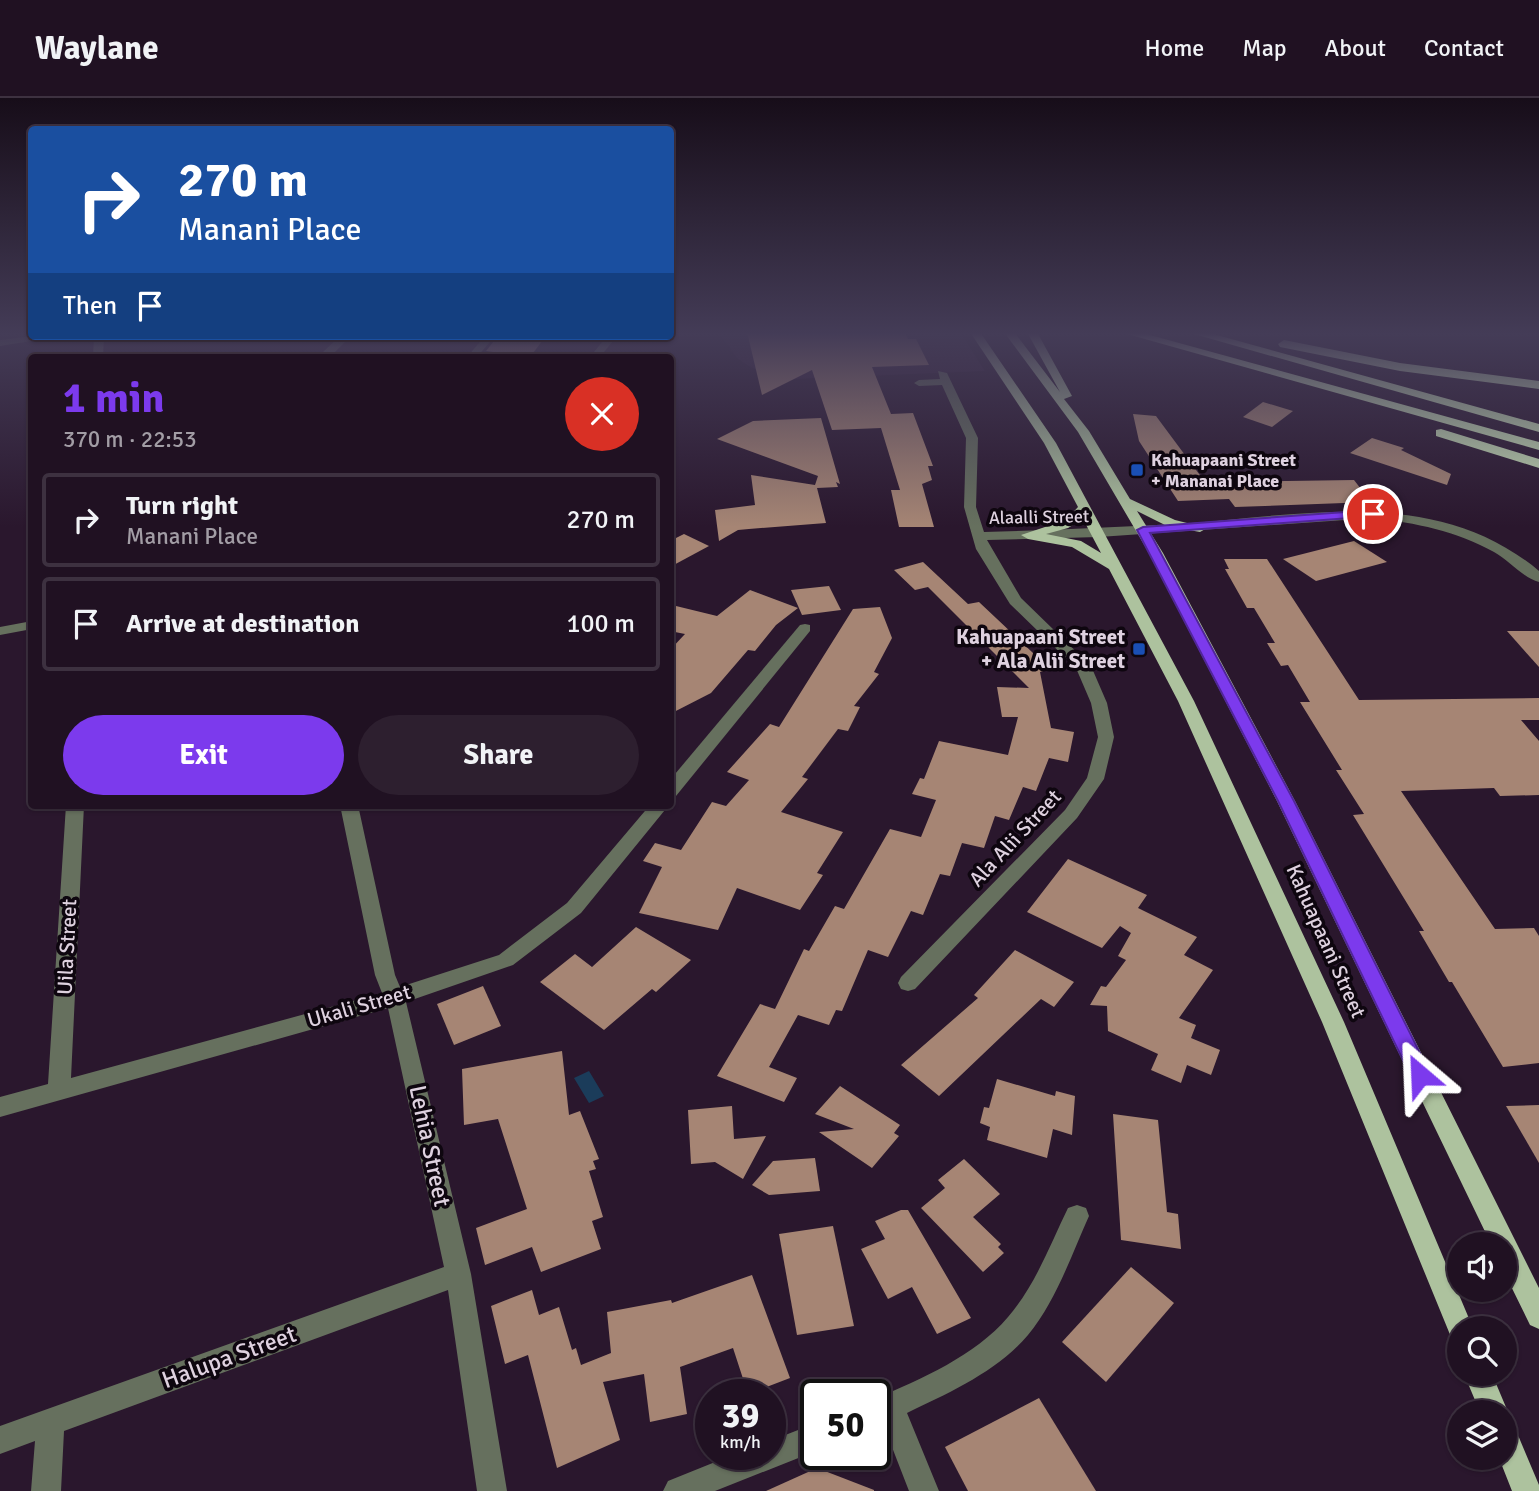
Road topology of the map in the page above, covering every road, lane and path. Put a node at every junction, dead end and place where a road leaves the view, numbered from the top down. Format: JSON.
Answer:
{"nodes":[{"id":1,"x":953,"y":397,"type":"edge"},
{"id":2,"x":1019,"y":397,"type":"edge"},
{"id":3,"x":1058,"y":397,"type":"edge"},
{"id":4,"x":1067,"y":397,"type":"edge"},
{"id":5,"x":1330,"y":397,"type":"edge"},
{"id":6,"x":1368,"y":397,"type":"edge"},
{"id":7,"x":1427,"y":397,"type":"edge"},
{"id":8,"x":1539,"y":428,"type":"edge"},
{"id":9,"x":1083,"y":431,"type":"junction"},
{"id":10,"x":1539,"y":446,"type":"edge"},
{"id":11,"x":1539,"y":464,"type":"edge"},
{"id":12,"x":1125,"y":500,"type":"junction"},
{"id":13,"x":1084,"y":507,"type":"junction"},
{"id":14,"x":1200,"y":527,"type":"junction"},
{"id":15,"x":1143,"y":530,"type":"junction"},
{"id":16,"x":1099,"y":533,"type":"junction"},
{"id":17,"x":1028,"y":535,"type":"junction"},
{"id":18,"x":979,"y":536,"type":"junction"},
{"id":19,"x":1118,"y":568,"type":"junction"},
{"id":20,"x":1539,"y":578,"type":"edge"},
{"id":21,"x":28,"y":626,"type":"edge"},
{"id":22,"x":805,"y":628,"type":"dead end"},
{"id":23,"x":0,"y":631,"type":"edge"},
{"id":24,"x":674,"y":787,"type":"edge"},
{"id":25,"x":75,"y":809,"type":"edge"},
{"id":26,"x":350,"y":809,"type":"edge"},
{"id":27,"x":657,"y":809,"type":"edge"},
{"id":28,"x":908,"y":983,"type":"dead end"},
{"id":29,"x":393,"y":998,"type":"junction"},
{"id":30,"x":59,"y":1089,"type":"junction"},
{"id":31,"x":0,"y":1107,"type":"edge"},
{"id":32,"x":1077,"y":1216,"type":"dead end"},
{"id":33,"x":1498,"y":1232,"type":"edge"},
{"id":34,"x":1517,"y":1271,"type":"edge"},
{"id":35,"x":458,"y":1274,"type":"junction"},
{"id":36,"x":1455,"y":1316,"type":"edge"},
{"id":37,"x":1539,"y":1316,"type":"edge"},
{"id":38,"x":891,"y":1404,"type":"edge"},
{"id":39,"x":50,"y":1422,"type":"junction"},
{"id":40,"x":891,"y":1427,"type":"edge"},
{"id":41,"x":0,"y":1440,"type":"edge"},
{"id":42,"x":800,"y":1443,"type":"edge"},
{"id":43,"x":1517,"y":1467,"type":"edge"},
{"id":44,"x":46,"y":1491,"type":"edge"},
{"id":45,"x":492,"y":1491,"type":"edge"},
{"id":46,"x":678,"y":1491,"type":"edge"},
{"id":47,"x":924,"y":1491,"type":"edge"},
{"id":48,"x":1527,"y":1491,"type":"edge"}],
"edges":[{"from":1,"to":18,"type":"street","name":"Ala Alii Street"},
{"from":2,"to":13,"type":"main road","name":"Kahuapaani Street"},
{"from":3,"to":9,"type":"main road","name":"Kahuapaani Street"},
{"from":4,"to":9,"type":"main road"},
{"from":5,"to":11,"type":"highway"},
{"from":6,"to":10,"type":"highway"},
{"from":7,"to":8,"type":"highway"},
{"from":9,"to":12,"type":"main road","name":"Kahuapaani Street"},
{"from":12,"to":14,"type":"main road"},
{"from":12,"to":15,"type":"main road","name":"Kahuapaani Street"},
{"from":13,"to":16,"type":"main road","name":"Kahuapaani Street"},
{"from":13,"to":17,"type":"main road"},
{"from":14,"to":15,"type":"street","name":"Alaalli Street"},
{"from":14,"to":20,"type":"street","name":"Alaalli Street"},
{"from":15,"to":16,"type":"street","name":"Alaalli Street"},
{"from":15,"to":33,"type":"main road","name":"Kahuapaani Street"},
{"from":16,"to":17,"type":"street","name":"Alaalli Street"},
{"from":16,"to":19,"type":"main road","name":"Kahuapaani Street"},
{"from":17,"to":18,"type":"street","name":"Alaalli Street"},
{"from":17,"to":19,"type":"main road"},
{"from":18,"to":28,"type":"street","name":"Ala Alii Street"},
{"from":19,"to":36,"type":"main road","name":"Kahuapaani Street"},
{"from":21,"to":23,"type":"street"},
{"from":22,"to":24,"type":"street"},
{"from":25,"to":30,"type":"street","name":"Uila Street"},
{"from":26,"to":29,"type":"street","name":"Lehia Street"},
{"from":27,"to":29,"type":"street","name":"Ukali Street"},
{"from":29,"to":30,"type":"street","name":"Ukali Street"},
{"from":29,"to":35,"type":"street","name":"Lehia Street"},
{"from":30,"to":31,"type":"street","name":"Ukali Street"},
{"from":32,"to":38,"type":"street"},
{"from":34,"to":37,"type":"main road","name":"Kahuapaani Street"},
{"from":35,"to":39,"type":"street","name":"Halupa Street"},
{"from":35,"to":45,"type":"street","name":"Lehia Street"},
{"from":39,"to":41,"type":"street","name":"Halupa Street"},
{"from":39,"to":44,"type":"street"},
{"from":40,"to":47,"type":"street"},
{"from":42,"to":46,"type":"street"},
{"from":43,"to":48,"type":"main road"}]}
